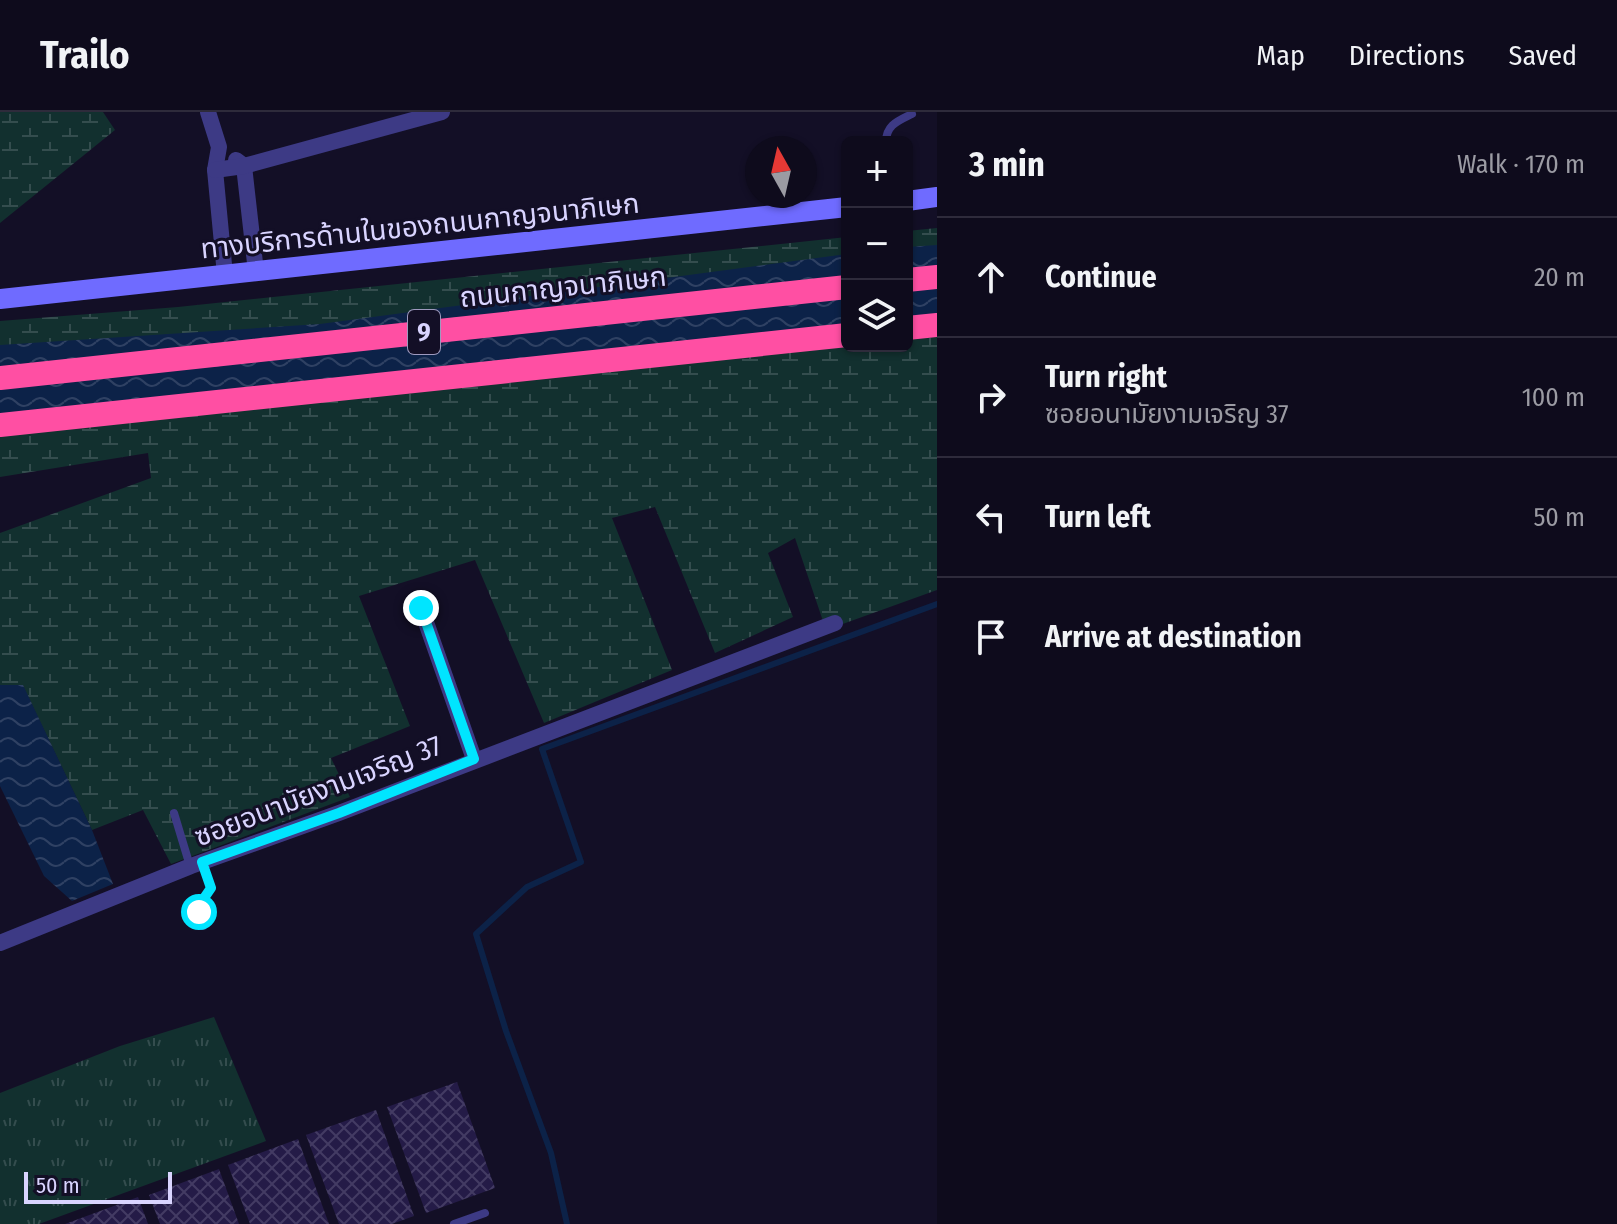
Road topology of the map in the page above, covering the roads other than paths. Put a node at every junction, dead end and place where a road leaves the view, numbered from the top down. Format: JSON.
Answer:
{"nodes":[{"id":1,"x":208,"y":112,"type":"edge"},
{"id":2,"x":442,"y":112,"type":"edge"},
{"id":3,"x":912,"y":114,"type":"dead end"},
{"id":4,"x":887,"y":136,"type":"edge"},
{"id":5,"x":219,"y":147,"type":"junction"},
{"id":6,"x":244,"y":166,"type":"junction"},
{"id":7,"x":215,"y":170,"type":"junction"},
{"id":8,"x":937,"y":197,"type":"edge"},
{"id":9,"x":913,"y":200,"type":"edge"},
{"id":10,"x":841,"y":208,"type":"edge"},
{"id":11,"x":256,"y":272,"type":"junction"},
{"id":12,"x":225,"y":275,"type":"junction"},
{"id":13,"x":937,"y":277,"type":"edge"},
{"id":14,"x":913,"y":279,"type":"edge"},
{"id":15,"x":841,"y":288,"type":"edge"},
{"id":16,"x":0,"y":299,"type":"edge"},
{"id":17,"x":937,"y":325,"type":"edge"},
{"id":18,"x":913,"y":327,"type":"edge"},
{"id":19,"x":841,"y":336,"type":"edge"},
{"id":20,"x":0,"y":378,"type":"edge"},
{"id":21,"x":0,"y":425,"type":"edge"},
{"id":22,"x":421,"y":608,"type":"dead end"},
{"id":23,"x":835,"y":623,"type":"dead end"},
{"id":24,"x":474,"y":759,"type":"junction"},
{"id":25,"x":174,"y":813,"type":"dead end"},
{"id":26,"x":196,"y":864,"type":"junction"},
{"id":27,"x":203,"y":926,"type":"dead end"},
{"id":28,"x":0,"y":943,"type":"edge"},
{"id":29,"x":485,"y":1213,"type":"dead end"},
{"id":30,"x":454,"y":1224,"type":"edge"}],
"edges":[{"from":1,"to":5,"type":"street"},
{"from":2,"to":6,"type":"street"},
{"from":3,"to":4,"type":"lane"},
{"from":5,"to":6,"type":"street"},
{"from":5,"to":7,"type":"street"},
{"from":6,"to":7,"type":"street"},
{"from":6,"to":11,"type":"street"},
{"from":7,"to":12,"type":"street"},
{"from":8,"to":9,"type":"main road"},
{"from":10,"to":11,"type":"main road","name":"ทางบริการด้านในของถนนกาญจนาภิเษก"},
{"from":11,"to":12,"type":"main road","name":"ทางบริการด้านในของถนนกาญจนาภิเษก"},
{"from":12,"to":16,"type":"main road","name":"ทางบริการด้านในของถนนกาญจนาภิเษก"},
{"from":13,"to":14,"type":"highway"},
{"from":15,"to":20,"type":"highway","name":"ถนนกาญจนาภิเษก","number":"9"},
{"from":17,"to":18,"type":"highway"},
{"from":19,"to":21,"type":"highway","number":"9"},
{"from":22,"to":24,"type":"street"},
{"from":23,"to":24,"type":"street","name":"ซอยอนามัยงามเจริญ 37"},
{"from":24,"to":26,"type":"street","name":"ซอยอนามัยงามเจริญ 37"},
{"from":25,"to":26,"type":"lane"},
{"from":26,"to":27,"type":"lane"},
{"from":26,"to":28,"type":"street","name":"ซอยอนามัยงามเจริญ 37"},
{"from":29,"to":30,"type":"lane"}]}
